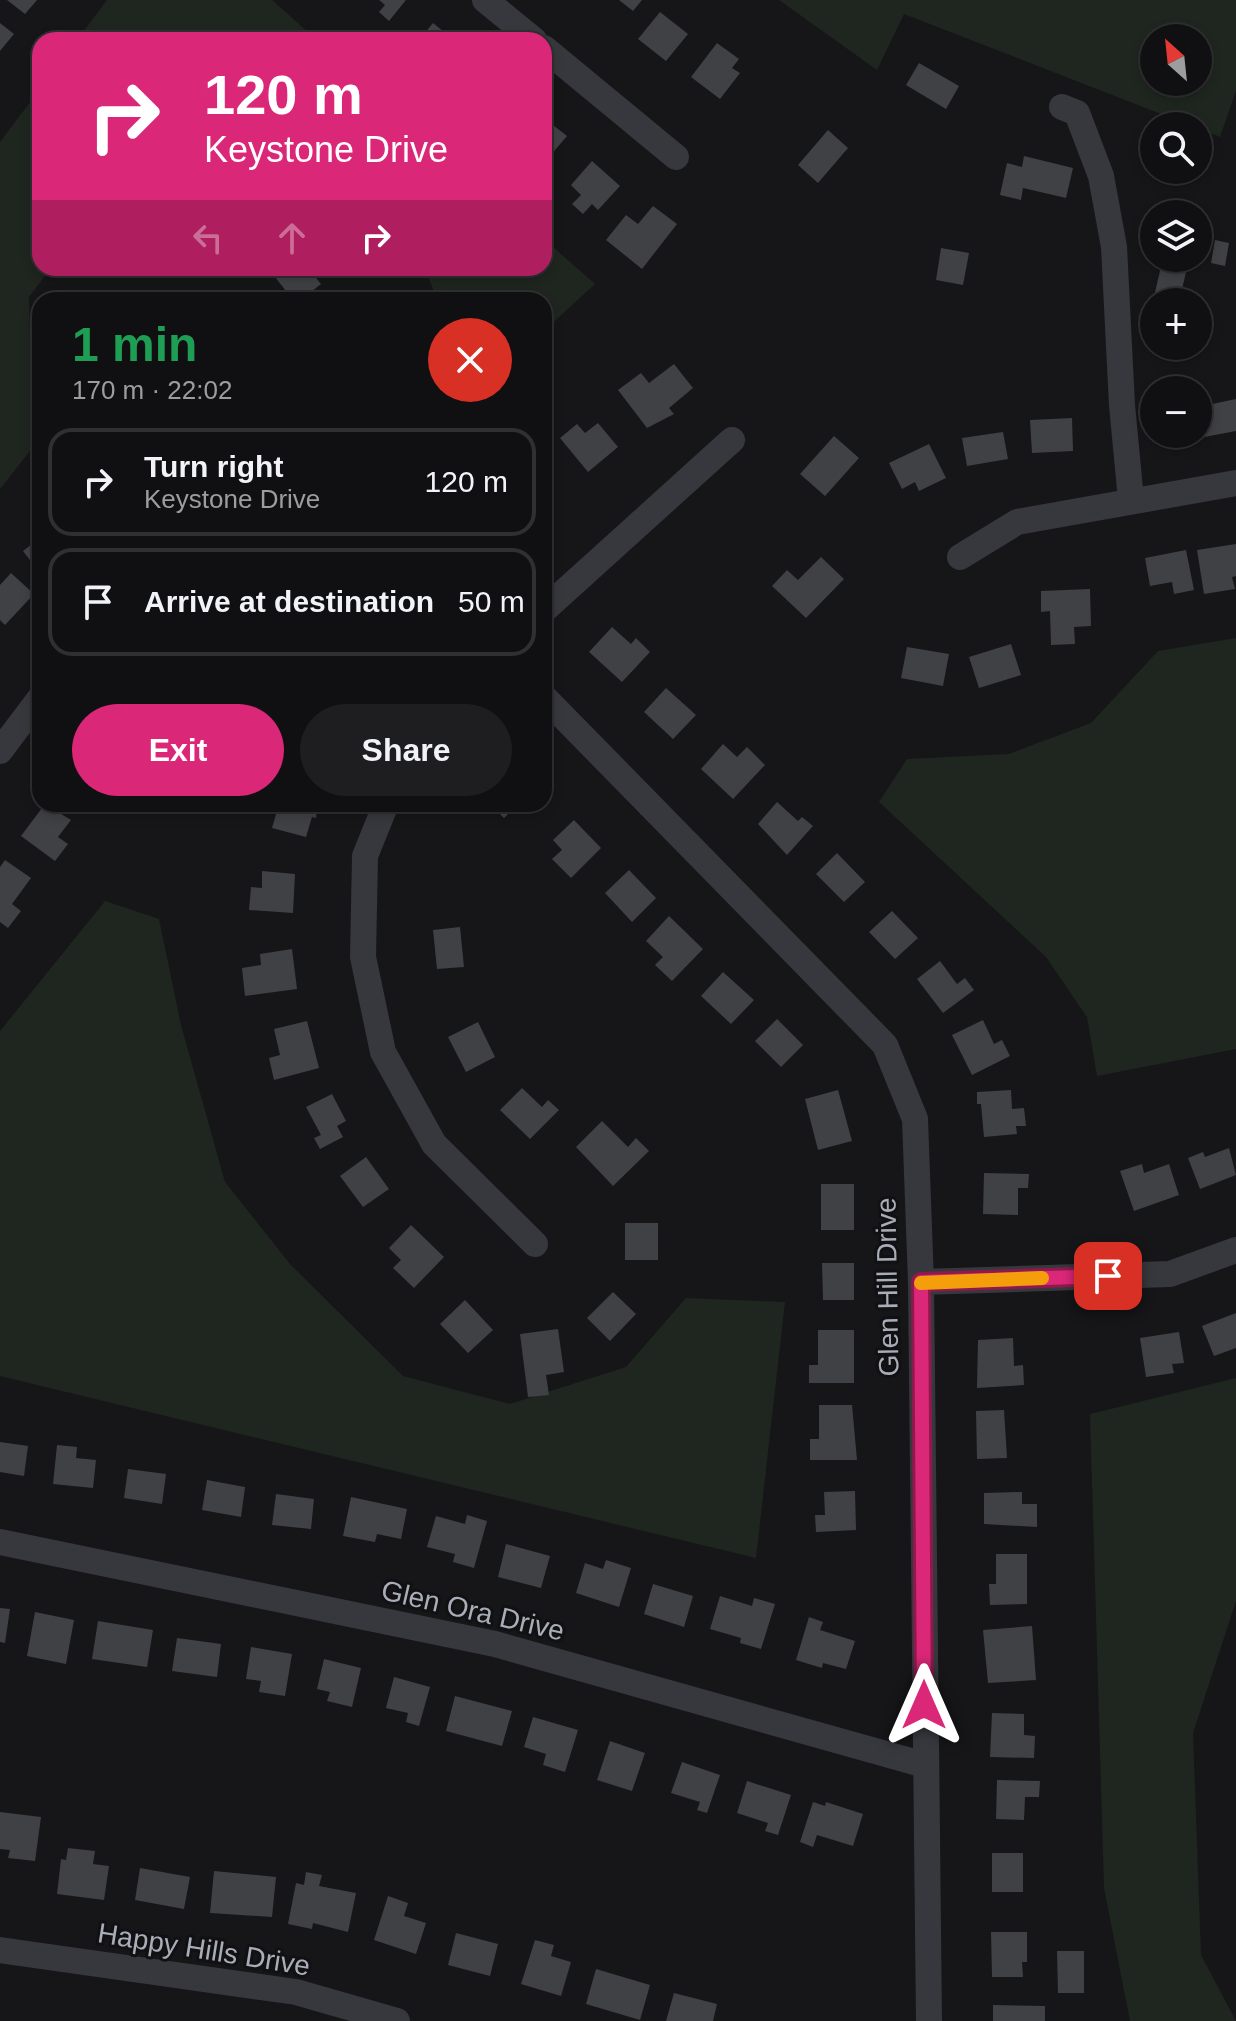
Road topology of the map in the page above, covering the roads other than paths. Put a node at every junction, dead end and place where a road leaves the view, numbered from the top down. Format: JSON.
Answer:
{"nodes":[{"id":1,"x":485,"y":0,"type":"edge"},
{"id":2,"x":524,"y":32,"type":"edge"},
{"id":3,"x":552,"y":55,"type":"edge"},
{"id":4,"x":1062,"y":107,"type":"dead end"},
{"id":5,"x":676,"y":157,"type":"dead end"},
{"id":6,"x":732,"y":440,"type":"dead end"},
{"id":7,"x":1236,"y":483,"type":"edge"},
{"id":8,"x":1131,"y":500,"type":"junction"},
{"id":9,"x":960,"y":557,"type":"dead end"},
{"id":10,"x":552,"y":603,"type":"edge"},
{"id":11,"x":552,"y":705,"type":"edge"},
{"id":12,"x":32,"y":709,"type":"edge"},
{"id":13,"x":0,"y":751,"type":"edge"},
{"id":14,"x":383,"y":812,"type":"edge"},
{"id":15,"x":535,"y":1244,"type":"dead end"},
{"id":16,"x":1236,"y":1250,"type":"edge"},
{"id":17,"x":921,"y":1282,"type":"junction"},
{"id":18,"x":0,"y":1542,"type":"edge"},
{"id":19,"x":925,"y":1765,"type":"junction"},
{"id":20,"x":0,"y":1950,"type":"edge"},
{"id":21,"x":397,"y":2021,"type":"edge"},
{"id":22,"x":929,"y":2021,"type":"edge"}],
"edges":[{"from":1,"to":2,"type":"street"},
{"from":3,"to":5,"type":"street"},
{"from":4,"to":8,"type":"street"},
{"from":6,"to":10,"type":"street"},
{"from":7,"to":8,"type":"street"},
{"from":8,"to":9,"type":"street"},
{"from":11,"to":17,"type":"street","name":"Glen Hill Drive"},
{"from":12,"to":13,"type":"street"},
{"from":14,"to":15,"type":"street"},
{"from":16,"to":17,"type":"street"},
{"from":17,"to":19,"type":"street","name":"Glen Hill Drive"},
{"from":18,"to":19,"type":"street","name":"Glen Ora Drive"},
{"from":19,"to":22,"type":"street","name":"Glen Hill Drive"},
{"from":20,"to":21,"type":"street","name":"Happy Hills Drive"}]}
